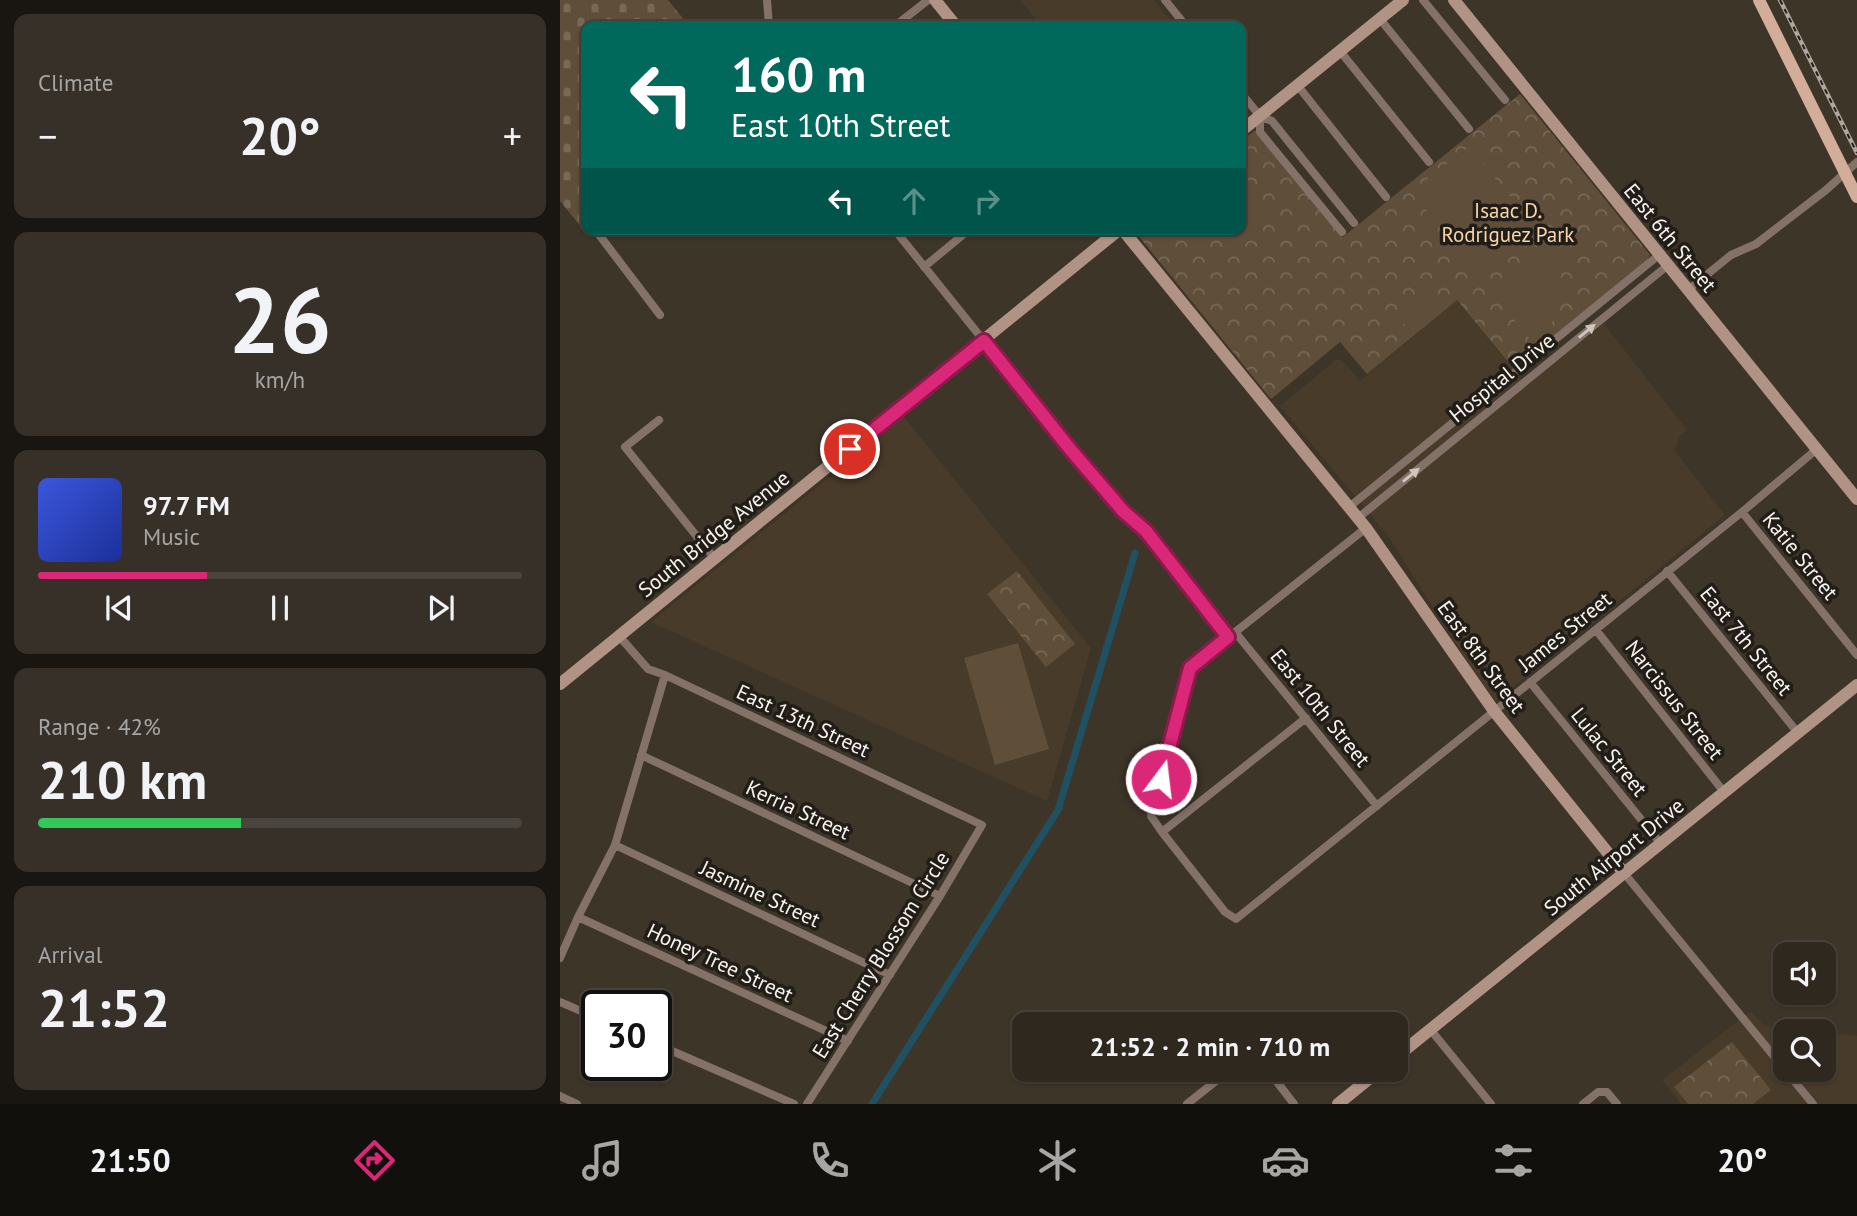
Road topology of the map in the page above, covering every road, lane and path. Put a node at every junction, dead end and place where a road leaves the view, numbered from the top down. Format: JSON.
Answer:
{"nodes":[{"id":1,"x":928,"y":0,"type":"edge"},
{"id":2,"x":935,"y":0,"type":"edge"},
{"id":3,"x":1165,"y":0,"type":"edge"},
{"id":4,"x":1403,"y":0,"type":"edge"},
{"id":5,"x":1423,"y":0,"type":"edge"},
{"id":6,"x":1454,"y":0,"type":"edge"},
{"id":7,"x":1759,"y":0,"type":"edge"},
{"id":8,"x":768,"y":1,"type":"edge"},
{"id":9,"x":1380,"y":19,"type":"junction"},
{"id":10,"x":769,"y":21,"type":"edge"},
{"id":11,"x":901,"y":21,"type":"edge"},
{"id":12,"x":952,"y":21,"type":"edge"},
{"id":13,"x":1182,"y":21,"type":"edge"},
{"id":14,"x":1340,"y":51,"type":"junction"},
{"id":15,"x":1298,"y":86,"type":"junction"},
{"id":16,"x":1246,"y":99,"type":"edge"},
{"id":17,"x":1505,"y":100,"type":"dead end"},
{"id":18,"x":1259,"y":116,"type":"junction"},
{"id":19,"x":1246,"y":127,"type":"edge"},
{"id":20,"x":1469,"y":130,"type":"dead end"},
{"id":21,"x":1429,"y":162,"type":"dead end"},
{"id":22,"x":1857,"y":162,"type":"edge"},
{"id":23,"x":1845,"y":174,"type":"junction"},
{"id":24,"x":1386,"y":197,"type":"dead end"},
{"id":25,"x":1857,"y":197,"type":"edge"},
{"id":26,"x":1354,"y":223,"type":"dead end"},
{"id":27,"x":1342,"y":233,"type":"dead end"},
{"id":28,"x":601,"y":235,"type":"edge"},
{"id":29,"x":899,"y":235,"type":"edge"},
{"id":30,"x":963,"y":235,"type":"edge"},
{"id":31,"x":1114,"y":235,"type":"edge"},
{"id":32,"x":1126,"y":235,"type":"edge"},
{"id":33,"x":1663,"y":260,"type":"junction"},
{"id":34,"x":924,"y":267,"type":"junction"},
{"id":35,"x":1688,"y":290,"type":"junction"},
{"id":36,"x":660,"y":315,"type":"dead end"},
{"id":37,"x":984,"y":341,"type":"junction"},
{"id":38,"x":659,"y":420,"type":"dead end"},
{"id":39,"x":1817,"y":449,"type":"junction"},
{"id":40,"x":1857,"y":499,"type":"edge"},
{"id":41,"x":1349,"y":507,"type":"junction"},
{"id":42,"x":1742,"y":512,"type":"junction"},
{"id":43,"x":1362,"y":523,"type":"junction"},
{"id":44,"x":715,"y":559,"type":"junction"},
{"id":45,"x":1667,"y":571,"type":"junction"},
{"id":46,"x":1596,"y":630,"type":"junction"},
{"id":47,"x":1231,"y":635,"type":"junction"},
{"id":48,"x":619,"y":636,"type":"junction"},
{"id":49,"x":1857,"y":654,"type":"edge"},
{"id":50,"x":665,"y":675,"type":"junction"},
{"id":51,"x":561,"y":680,"type":"edge"},
{"id":52,"x":1530,"y":682,"type":"junction"},
{"id":53,"x":1857,"y":685,"type":"edge"},
{"id":54,"x":1494,"y":711,"type":"junction"},
{"id":55,"x":1306,"y":718,"type":"junction"},
{"id":56,"x":1798,"y":733,"type":"junction"},
{"id":57,"x":641,"y":755,"type":"junction"},
{"id":58,"x":1724,"y":792,"type":"junction"},
{"id":59,"x":1377,"y":806,"type":"junction"},
{"id":60,"x":982,"y":825,"type":"joint"},
{"id":61,"x":1162,"y":832,"type":"junction"},
{"id":62,"x":1661,"y":844,"type":"junction"},
{"id":63,"x":615,"y":845,"type":"junction"},
{"id":64,"x":1624,"y":873,"type":"junction"},
{"id":65,"x":940,"y":896,"type":"junction"},
{"id":66,"x":578,"y":917,"type":"junction"},
{"id":67,"x":560,"y":958,"type":"edge"},
{"id":68,"x":890,"y":975,"type":"junction"},
{"id":69,"x":560,"y":1002,"type":"edge"},
{"id":70,"x":581,"y":1011,"type":"edge"},
{"id":71,"x":1430,"y":1030,"type":"junction"},
{"id":72,"x":848,"y":1041,"type":"junction"},
{"id":73,"x":1408,"y":1048,"type":"edge"},
{"id":74,"x":672,"y":1051,"type":"edge"},
{"id":75,"x":1215,"y":1082,"type":"edge"},
{"id":76,"x":1277,"y":1082,"type":"edge"},
{"id":77,"x":1365,"y":1082,"type":"edge"},
{"id":78,"x":560,"y":1096,"type":"edge"},
{"id":79,"x":577,"y":1104,"type":"edge"},
{"id":80,"x":794,"y":1104,"type":"edge"},
{"id":81,"x":807,"y":1104,"type":"edge"},
{"id":82,"x":1187,"y":1104,"type":"edge"},
{"id":83,"x":1294,"y":1104,"type":"edge"},
{"id":84,"x":1338,"y":1104,"type":"edge"},
{"id":85,"x":1492,"y":1104,"type":"edge"},
{"id":86,"x":1583,"y":1104,"type":"edge"},
{"id":87,"x":1617,"y":1104,"type":"edge"},
{"id":88,"x":1813,"y":1104,"type":"edge"}],
"edges":[{"from":1,"to":11,"type":"street"},
{"from":2,"to":12,"type":"street"},
{"from":3,"to":13,"type":"street"},
{"from":4,"to":9,"type":"street"},
{"from":5,"to":17,"type":"street"},
{"from":6,"to":33,"type":"street","name":"East 6th Street"},
{"from":7,"to":23,"type":"main road"},
{"from":8,"to":10,"type":"street"},
{"from":9,"to":14,"type":"street"},
{"from":9,"to":20,"type":"street"},
{"from":14,"to":15,"type":"street"},
{"from":14,"to":21,"type":"street"},
{"from":15,"to":18,"type":"street"},
{"from":15,"to":24,"type":"street"},
{"from":16,"to":18,"type":"street"},
{"from":18,"to":19,"type":"street"},
{"from":18,"to":26,"type":"street"},
{"from":18,"to":27,"type":"street"},
{"from":22,"to":23,"type":"street"},
{"from":23,"to":25,"type":"main road"},
{"from":23,"to":35,"type":"street"},
{"from":28,"to":36,"type":"street"},
{"from":29,"to":34,"type":"street","name":"East 10th Street"},
{"from":30,"to":34,"type":"street"},
{"from":31,"to":37,"type":"street","name":"South Bridge Avenue"},
{"from":32,"to":41,"type":"street","name":"East 8th Street"},
{"from":33,"to":35,"type":"street","name":"East 6th Street"},
{"from":33,"to":41,"type":"street","name":"Hospital Drive"},
{"from":43,"to":33,"type":"street","name":"Hospital Drive","one_way":true},
{"from":34,"to":37,"type":"street","name":"East 10th Street"},
{"from":35,"to":39,"type":"street","name":"East 6th Street"},
{"from":37,"to":44,"type":"street","name":"South Bridge Avenue"},
{"from":37,"to":47,"type":"street","name":"East 10th Street"},
{"from":38,"to":44,"type":"street"},
{"from":39,"to":40,"type":"street","name":"East 6th Street"},
{"from":39,"to":42,"type":"street","name":"James Street"},
{"from":41,"to":43,"type":"street","name":"East 8th Street"},
{"from":42,"to":45,"type":"street","name":"James Street"},
{"from":42,"to":49,"type":"street","name":"Katie Street"},
{"from":43,"to":47,"type":"street","name":"Hospital Drive"},
{"from":43,"to":54,"type":"street","name":"East 8th Street"},
{"from":44,"to":48,"type":"street","name":"South Bridge Avenue"},
{"from":45,"to":46,"type":"street","name":"James Street"},
{"from":45,"to":56,"type":"street","name":"East 7th Street"},
{"from":46,"to":52,"type":"street","name":"James Street"},
{"from":46,"to":58,"type":"street","name":"Narcissus Street"},
{"from":47,"to":55,"type":"street","name":"East 10th Street"},
{"from":47,"to":61,"type":"street","name":"Hospital Drive"},
{"from":48,"to":50,"type":"street","name":"East 13th Street"},
{"from":48,"to":51,"type":"street","name":"South Bridge Avenue"},
{"from":50,"to":57,"type":"street"},
{"from":50,"to":60,"type":"street","name":"East 13th Street"},
{"from":52,"to":54,"type":"street","name":"James Street"},
{"from":52,"to":62,"type":"street","name":"Lulac Street"},
{"from":53,"to":56,"type":"street","name":"South Airport Drive"},
{"from":54,"to":59,"type":"street","name":"James Street"},
{"from":54,"to":64,"type":"street","name":"East 8th Street"},
{"from":55,"to":59,"type":"street","name":"East 10th Street"},
{"from":55,"to":61,"type":"street"},
{"from":56,"to":58,"type":"street","name":"South Airport Drive"},
{"from":57,"to":63,"type":"street"},
{"from":57,"to":65,"type":"street","name":"Kerria Street"},
{"from":58,"to":62,"type":"street","name":"South Airport Drive"},
{"from":59,"to":61,"type":"street","name":"James Street"},
{"from":60,"to":65,"type":"street","name":"East Cherry Blossom Circle"},
{"from":62,"to":64,"type":"street","name":"South Airport Drive"},
{"from":63,"to":66,"type":"street"},
{"from":63,"to":68,"type":"street","name":"Jasmine Street"},
{"from":64,"to":71,"type":"street","name":"South Airport Drive"},
{"from":64,"to":88,"type":"street","name":"East 8th Street"},
{"from":65,"to":68,"type":"street","name":"East Cherry Blossom Circle"},
{"from":66,"to":67,"type":"street"},
{"from":66,"to":72,"type":"street","name":"Honey Tree Street"},
{"from":68,"to":72,"type":"street","name":"East Cherry Blossom Circle"},
{"from":69,"to":70,"type":"street"},
{"from":71,"to":73,"type":"street","name":"South Airport Drive"},
{"from":71,"to":85,"type":"street"},
{"from":72,"to":81,"type":"street","name":"East Cherry Blossom Circle"},
{"from":74,"to":80,"type":"street"},
{"from":75,"to":82,"type":"street"},
{"from":76,"to":83,"type":"street"},
{"from":77,"to":84,"type":"street"},
{"from":78,"to":79,"type":"street"},
{"from":86,"to":87,"type":"street"}]}
